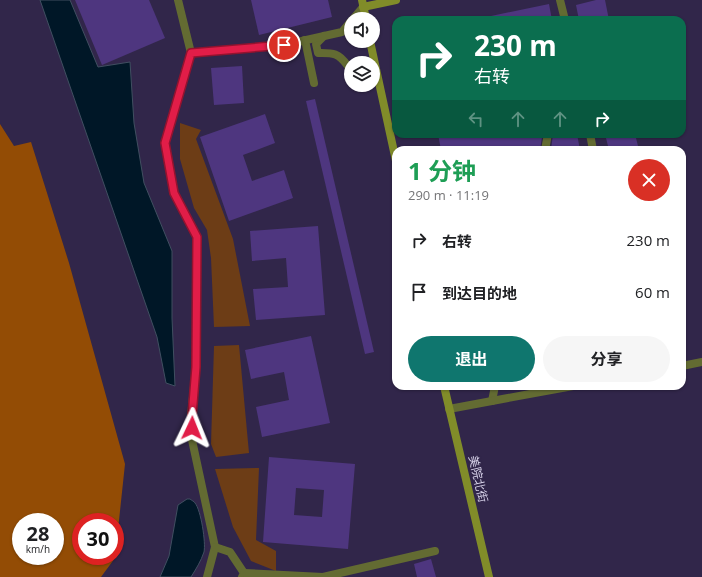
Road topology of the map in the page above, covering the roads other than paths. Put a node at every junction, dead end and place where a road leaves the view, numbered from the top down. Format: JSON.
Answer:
{"nodes":[{"id":1,"x":178,"y":0,"type":"edge"},
{"id":2,"x":396,"y":0,"type":"edge"},
{"id":3,"x":560,"y":0,"type":"edge"},
{"id":4,"x":362,"y":3,"type":"edge"},
{"id":5,"x":357,"y":12,"type":"edge"},
{"id":6,"x":564,"y":16,"type":"edge"},
{"id":7,"x":344,"y":30,"type":"edge"},
{"id":8,"x":325,"y":36,"type":"junction"},
{"id":9,"x":305,"y":40,"type":"junction"},
{"id":10,"x":372,"y":48,"type":"edge"},
{"id":11,"x":191,"y":53,"type":"junction"},
{"id":12,"x":344,"y":60,"type":"edge"},
{"id":13,"x":314,"y":83,"type":"dead end"},
{"id":14,"x":393,"y":146,"type":"edge"},
{"id":15,"x":702,"y":362,"type":"edge"},
{"id":16,"x":686,"y":365,"type":"edge"},
{"id":17,"x":445,"y":390,"type":"edge"},
{"id":18,"x":494,"y":390,"type":"edge"},
{"id":19,"x":551,"y":390,"type":"edge"},
{"id":20,"x":492,"y":401,"type":"junction"},
{"id":21,"x":449,"y":409,"type":"junction"},
{"id":22,"x":215,"y":547,"type":"junction"},
{"id":23,"x":435,"y":551,"type":"dead end"},
{"id":24,"x":243,"y":575,"type":"edge"},
{"id":25,"x":206,"y":577,"type":"edge"},
{"id":26,"x":489,"y":577,"type":"edge"}],
"edges":[{"from":1,"to":11,"type":"street"},
{"from":2,"to":4,"type":"street"},
{"from":3,"to":6,"type":"street"},
{"from":4,"to":5,"type":"street"},
{"from":7,"to":8,"type":"street"},
{"from":8,"to":9,"type":"street"},
{"from":8,"to":12,"type":"street"},
{"from":9,"to":11,"type":"street"},
{"from":9,"to":13,"type":"street"},
{"from":10,"to":14,"type":"street"},
{"from":11,"to":22,"type":"street"},
{"from":15,"to":16,"type":"street"},
{"from":17,"to":21,"type":"street","name":"美院北街"},
{"from":18,"to":20,"type":"street"},
{"from":19,"to":20,"type":"street"},
{"from":20,"to":21,"type":"street"},
{"from":21,"to":26,"type":"street","name":"美院北街"},
{"from":22,"to":24,"type":"street"},
{"from":22,"to":25,"type":"street"},
{"from":23,"to":24,"type":"street"}]}
